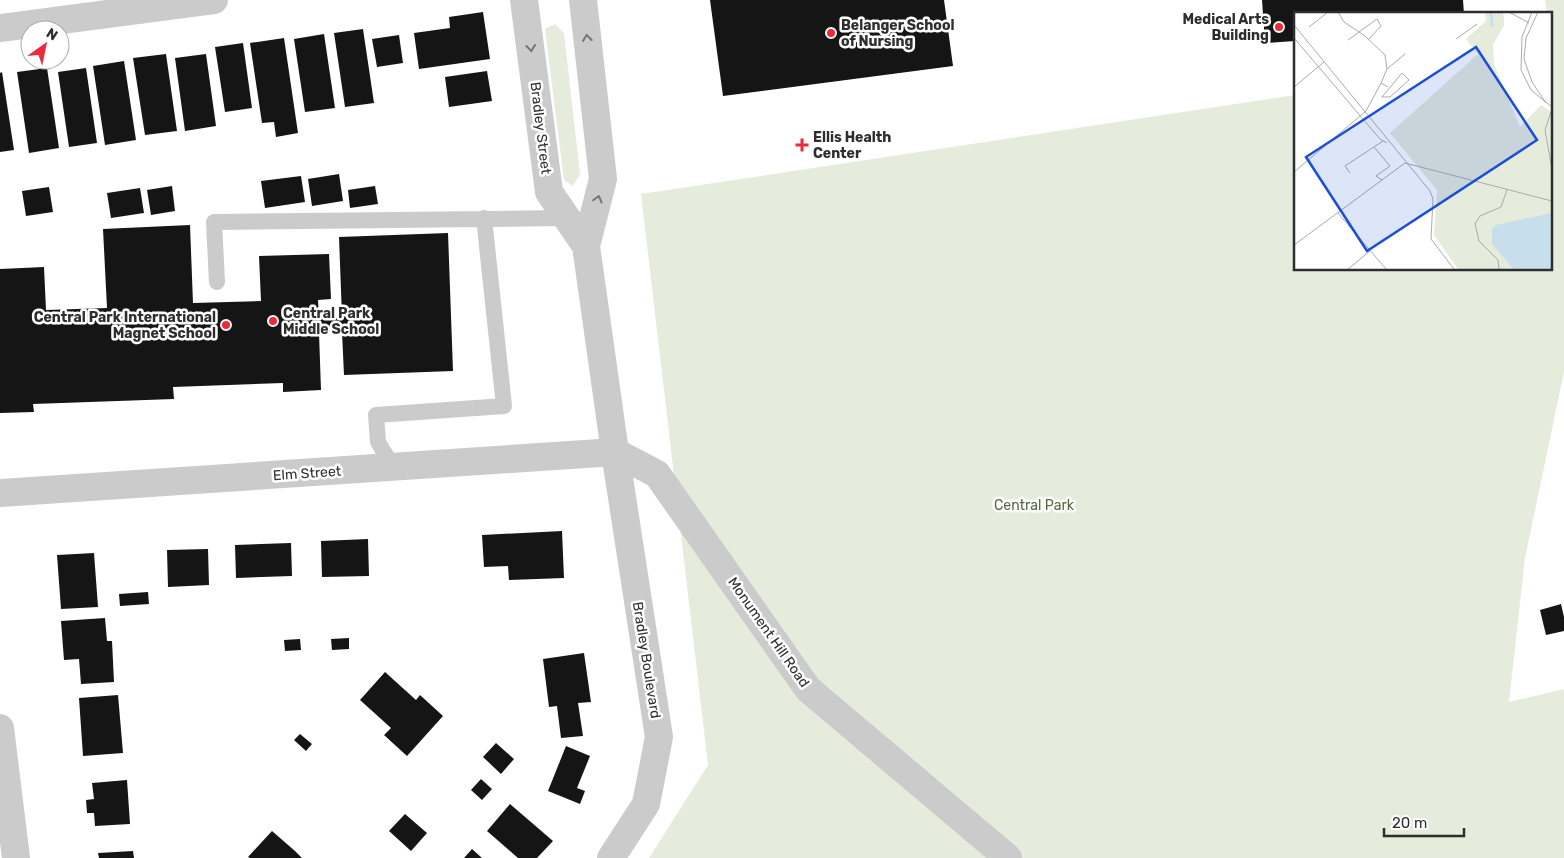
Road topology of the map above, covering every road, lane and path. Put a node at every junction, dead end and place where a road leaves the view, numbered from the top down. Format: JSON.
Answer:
{"nodes":[{"id":1,"x":214,"y":0,"type":"edge"},
{"id":2,"x":524,"y":0,"type":"edge"},
{"id":3,"x":583,"y":0,"type":"edge"},
{"id":4,"x":0,"y":28,"type":"edge"},
{"id":5,"x":484,"y":218,"type":"junction"},
{"id":6,"x":567,"y":218,"type":"junction"},
{"id":7,"x":586,"y":246,"type":"junction"},
{"id":8,"x":217,"y":282,"type":"dead end"},
{"id":9,"x":614,"y":452,"type":"junction"},
{"id":10,"x":393,"y":467,"type":"junction"},
{"id":11,"x":0,"y":493,"type":"edge"},
{"id":12,"x":0,"y":728,"type":"edge"},
{"id":13,"x":16,"y":858,"type":"edge"},
{"id":14,"x":611,"y":858,"type":"edge"},
{"id":15,"x":1008,"y":858,"type":"edge"}],
"edges":[{"from":1,"to":4,"type":"street"},
{"from":2,"to":6,"type":"street","name":"Bradley Street","one_way":true},
{"from":7,"to":3,"type":"street","name":"Bradley Street","one_way":true},
{"from":5,"to":6,"type":"lane"},
{"from":5,"to":8,"type":"lane"},
{"from":5,"to":10,"type":"lane"},
{"from":6,"to":7,"type":"street","name":"Bradley Street"},
{"from":7,"to":9,"type":"street","name":"Bradley Street"},
{"from":9,"to":10,"type":"street","name":"Elm Street"},
{"from":9,"to":14,"type":"street","name":"Bradley Boulevard"},
{"from":9,"to":15,"type":"street","name":"Monument Hill Road"},
{"from":10,"to":11,"type":"street","name":"Elm Street"},
{"from":12,"to":13,"type":"street"}]}
